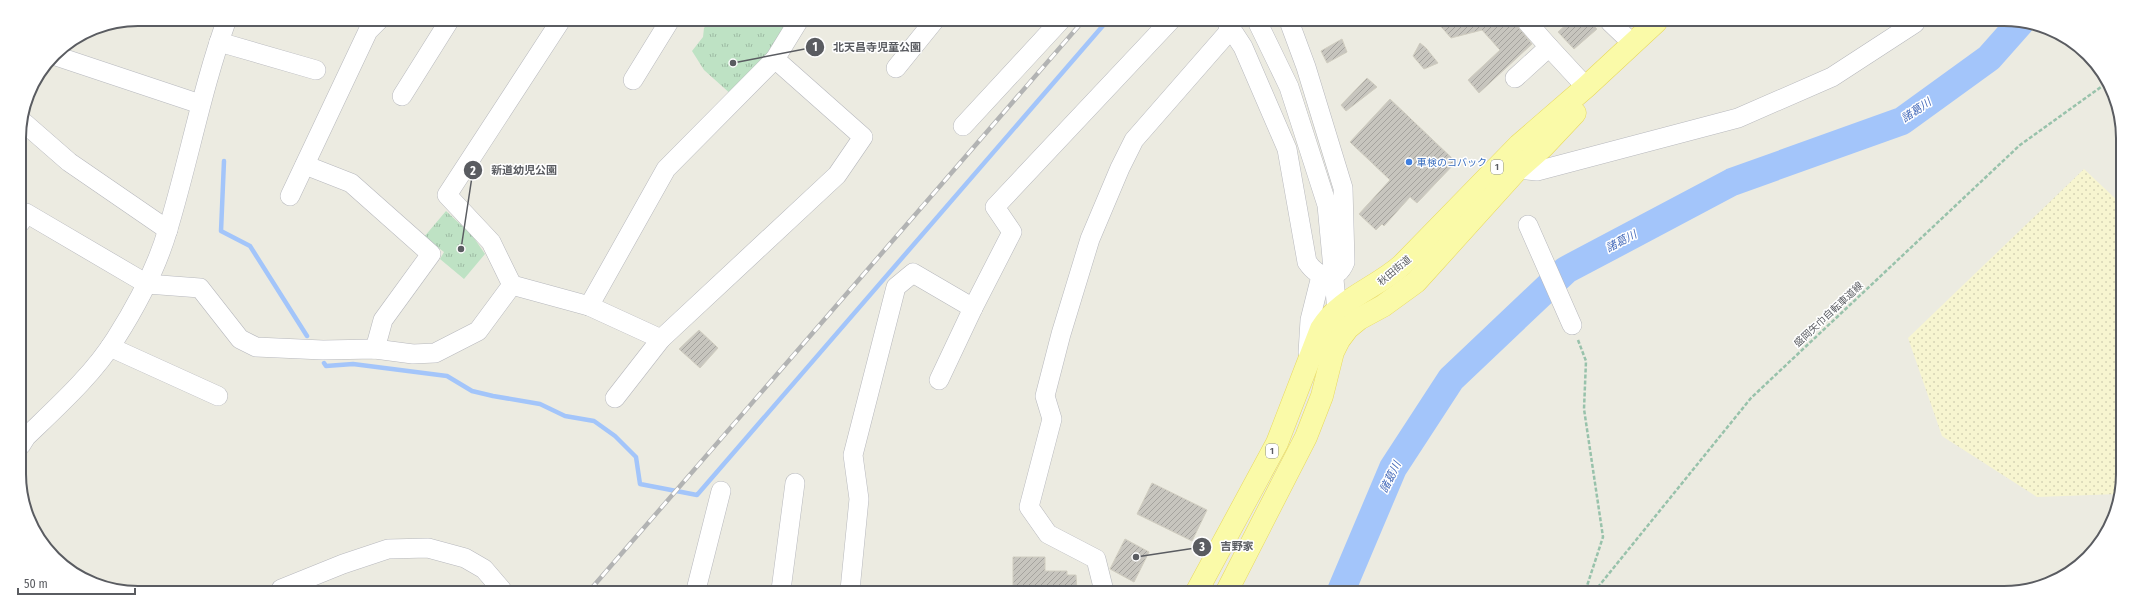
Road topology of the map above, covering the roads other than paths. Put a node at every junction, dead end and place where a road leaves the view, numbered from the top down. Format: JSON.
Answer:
{"nodes":[{"id":1,"x":225,"y":26,"type":"edge"},
{"id":2,"x":373,"y":26,"type":"edge"},
{"id":3,"x":445,"y":26,"type":"edge"},
{"id":4,"x":556,"y":26,"type":"edge"},
{"id":5,"x":666,"y":26,"type":"edge"},
{"id":6,"x":795,"y":26,"type":"edge"},
{"id":7,"x":930,"y":26,"type":"edge"},
{"id":8,"x":1055,"y":26,"type":"edge"},
{"id":9,"x":1165,"y":26,"type":"edge"},
{"id":10,"x":1227,"y":26,"type":"edge"},
{"id":11,"x":1229,"y":26,"type":"edge"},
{"id":12,"x":1260,"y":26,"type":"edge"},
{"id":13,"x":1291,"y":26,"type":"edge"},
{"id":14,"x":1531,"y":26,"type":"edge"},
{"id":15,"x":1614,"y":26,"type":"edge"},
{"id":16,"x":1651,"y":26,"type":"edge"},
{"id":17,"x":1656,"y":26,"type":"edge"},
{"id":18,"x":1910,"y":26,"type":"edge"},
{"id":19,"x":219,"y":42,"type":"junction"},
{"id":20,"x":1632,"y":43,"type":"junction"},
{"id":21,"x":1549,"y":47,"type":"junction"},
{"id":22,"x":60,"y":58,"type":"edge"},
{"id":23,"x":775,"y":59,"type":"junction"},
{"id":24,"x":896,"y":68,"type":"dead end"},
{"id":25,"x":316,"y":70,"type":"dead end"},
{"id":26,"x":1515,"y":78,"type":"dead end"},
{"id":27,"x":633,"y":80,"type":"dead end"},
{"id":28,"x":1586,"y":87,"type":"junction"},
{"id":29,"x":402,"y":96,"type":"dead end"},
{"id":30,"x":200,"y":104,"type":"junction"},
{"id":31,"x":27,"y":125,"type":"edge"},
{"id":32,"x":963,"y":126,"type":"dead end"},
{"id":33,"x":305,"y":165,"type":"junction"},
{"id":34,"x":1518,"y":169,"type":"junction"},
{"id":35,"x":290,"y":196,"type":"dead end"},
{"id":36,"x":26,"y":213,"type":"edge"},
{"id":37,"x":1528,"y":225,"type":"dead end"},
{"id":38,"x":168,"y":230,"type":"junction"},
{"id":39,"x":1328,"y":276,"type":"junction"},
{"id":40,"x":147,"y":284,"type":"junction"},
{"id":41,"x":512,"y":285,"type":"junction"},
{"id":42,"x":1366,"y":291,"type":"junction"},
{"id":43,"x":589,"y":306,"type":"junction"},
{"id":44,"x":973,"y":308,"type":"junction"},
{"id":45,"x":1337,"y":308,"type":"junction"},
{"id":46,"x":1368,"y":314,"type":"junction"},
{"id":47,"x":1572,"y":325,"type":"road end"},
{"id":48,"x":661,"y":339,"type":"junction"},
{"id":49,"x":110,"y":347,"type":"junction"},
{"id":50,"x":375,"y":349,"type":"junction"},
{"id":51,"x":1333,"y":352,"type":"junction"},
{"id":52,"x":1307,"y":365,"type":"junction"},
{"id":53,"x":939,"y":380,"type":"dead end"},
{"id":54,"x":218,"y":396,"type":"dead end"},
{"id":55,"x":614,"y":398,"type":"dead end"},
{"id":56,"x":26,"y":437,"type":"edge"},
{"id":57,"x":795,"y":483,"type":"dead end"},
{"id":58,"x":722,"y":491,"type":"dead end"},
{"id":59,"x":288,"y":586,"type":"edge"},
{"id":60,"x":499,"y":586,"type":"edge"},
{"id":61,"x":697,"y":586,"type":"edge"},
{"id":62,"x":782,"y":586,"type":"edge"},
{"id":63,"x":850,"y":586,"type":"edge"},
{"id":64,"x":1103,"y":586,"type":"edge"},
{"id":65,"x":1200,"y":586,"type":"edge"},
{"id":66,"x":1230,"y":586,"type":"edge"}],
"edges":[{"from":1,"to":19,"type":"street"},
{"from":2,"to":33,"type":"street"},
{"from":3,"to":29,"type":"street"},
{"from":4,"to":41,"type":"street"},
{"from":5,"to":27,"type":"street"},
{"from":6,"to":23,"type":"street"},
{"from":7,"to":24,"type":"street"},
{"from":8,"to":32,"type":"street"},
{"from":9,"to":44,"type":"street"},
{"from":10,"to":64,"type":"street"},
{"from":11,"to":39,"type":"street"},
{"from":12,"to":39,"type":"street"},
{"from":13,"to":39,"type":"street"},
{"from":14,"to":21,"type":"street"},
{"from":15,"to":20,"type":"street"},
{"from":16,"to":20,"type":"main road","name":"秋田街道","number":"1"},
{"from":17,"to":34,"type":"main road","number":"1"},
{"from":18,"to":34,"type":"street"},
{"from":19,"to":25,"type":"street"},
{"from":19,"to":30,"type":"street"},
{"from":20,"to":28,"type":"main road","name":"秋田街道","number":"1"},
{"from":21,"to":26,"type":"street"},
{"from":21,"to":28,"type":"street"},
{"from":22,"to":30,"type":"street"},
{"from":23,"to":43,"type":"street"},
{"from":23,"to":48,"type":"street"},
{"from":28,"to":42,"type":"main road","name":"秋田街道","number":"1"},
{"from":30,"to":38,"type":"street"},
{"from":31,"to":38,"type":"street"},
{"from":33,"to":35,"type":"street"},
{"from":33,"to":50,"type":"street"},
{"from":34,"to":46,"type":"main road","number":"1"},
{"from":36,"to":40,"type":"street"},
{"from":37,"to":47,"type":"street"},
{"from":38,"to":40,"type":"street"},
{"from":39,"to":42,"type":"street"},
{"from":39,"to":45,"type":"street"},
{"from":39,"to":52,"type":"street"},
{"from":40,"to":49,"type":"street"},
{"from":40,"to":50,"type":"street"},
{"from":41,"to":43,"type":"street"},
{"from":41,"to":50,"type":"street"},
{"from":42,"to":45,"type":"main road","name":"秋田街道","number":"1"},
{"from":43,"to":48,"type":"street"},
{"from":44,"to":53,"type":"street"},
{"from":44,"to":63,"type":"street"},
{"from":45,"to":46,"type":"street"},
{"from":45,"to":51,"type":"street"},
{"from":45,"to":52,"type":"main road","name":"秋田街道","number":"1"},
{"from":46,"to":51,"type":"main road","number":"1"},
{"from":48,"to":55,"type":"street"},
{"from":49,"to":54,"type":"street"},
{"from":49,"to":56,"type":"street"},
{"from":51,"to":66,"type":"main road","number":"1"},
{"from":52,"to":65,"type":"main road","name":"秋田街道","number":"1"},
{"from":57,"to":62,"type":"street"},
{"from":58,"to":61,"type":"street"},
{"from":59,"to":60,"type":"street"}]}
